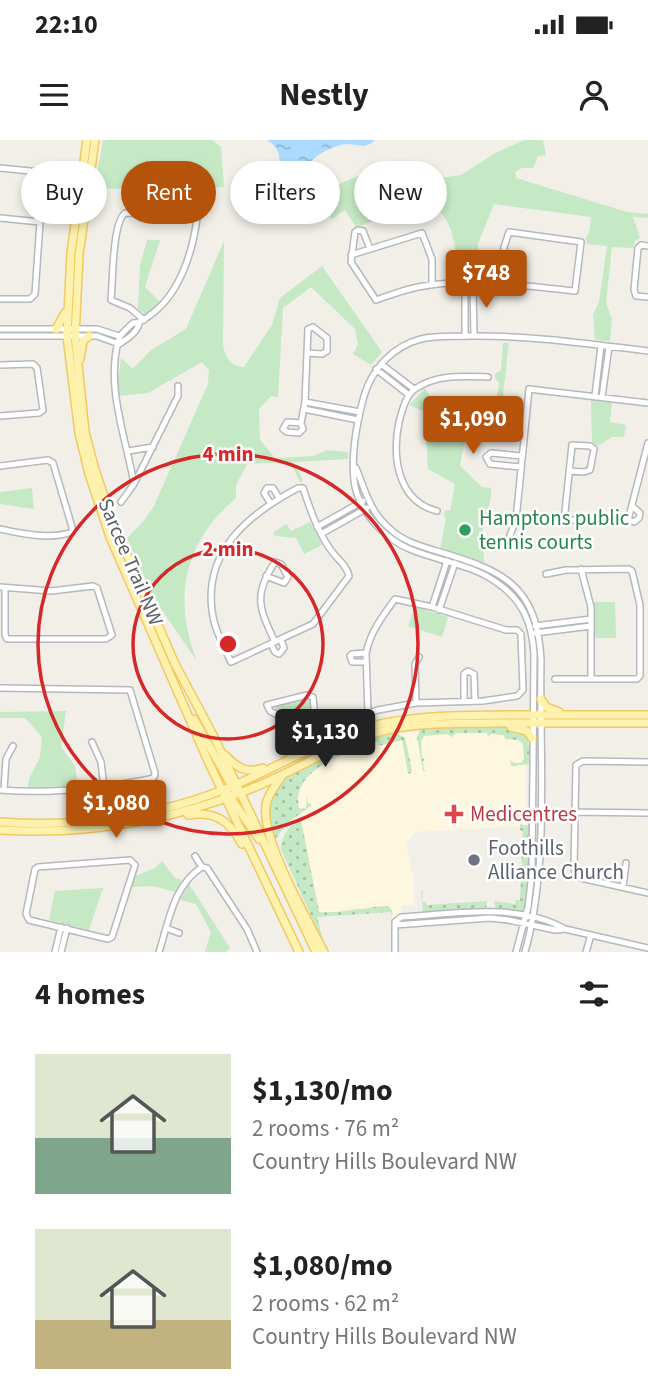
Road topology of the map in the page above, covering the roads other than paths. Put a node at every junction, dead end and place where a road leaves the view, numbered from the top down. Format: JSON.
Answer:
{"nodes":[{"id":1,"x":87,"y":140,"type":"edge"},
{"id":2,"x":95,"y":140,"type":"edge"},
{"id":3,"x":0,"y":168,"type":"edge"},
{"id":4,"x":21,"y":170,"type":"edge"},
{"id":5,"x":0,"y":218,"type":"edge"},
{"id":6,"x":21,"y":220,"type":"edge"},
{"id":7,"x":40,"y":224,"type":"edge"},
{"id":8,"x":648,"y":246,"type":"edge"},
{"id":9,"x":370,"y":248,"type":"junction"},
{"id":10,"x":352,"y":255,"type":"junction"},
{"id":11,"x":469,"y":284,"type":"junction"},
{"id":12,"x":503,"y":284,"type":"junction"},
{"id":13,"x":432,"y":285,"type":"junction"},
{"id":14,"x":648,"y":298,"type":"edge"},
{"id":15,"x":0,"y":299,"type":"edge"},
{"id":16,"x":67,"y":305,"type":"junction"},
{"id":17,"x":141,"y":322,"type":"junction"},
{"id":18,"x":0,"y":329,"type":"edge"},
{"id":19,"x":56,"y":329,"type":"junction"},
{"id":20,"x":71,"y":332,"type":"junction"},
{"id":21,"x":0,"y":336,"type":"edge"},
{"id":22,"x":465,"y":336,"type":"junction"},
{"id":23,"x":474,"y":336,"type":"junction"},
{"id":24,"x":89,"y":337,"type":"junction"},
{"id":25,"x":119,"y":340,"type":"junction"},
{"id":26,"x":601,"y":346,"type":"junction"},
{"id":27,"x":608,"y":347,"type":"junction"},
{"id":28,"x":648,"y":351,"type":"edge"},
{"id":29,"x":307,"y":353,"type":"junction"},
{"id":30,"x":0,"y":365,"type":"edge"},
{"id":31,"x":378,"y":367,"type":"junction"},
{"id":32,"x":79,"y":373,"type":"junction"},
{"id":33,"x":488,"y":377,"type":"dead end"},
{"id":34,"x":178,"y":386,"type":"dead end"},
{"id":35,"x":411,"y":392,"type":"junction"},
{"id":36,"x":599,"y":397,"type":"junction"},
{"id":37,"x":305,"y":402,"type":"junction"},
{"id":38,"x":648,"y":403,"type":"edge"},
{"id":39,"x":304,"y":409,"type":"junction"},
{"id":40,"x":360,"y":412,"type":"junction"},
{"id":41,"x":0,"y":416,"type":"edge"},
{"id":42,"x":358,"y":420,"type":"junction"},
{"id":43,"x":301,"y":423,"type":"dead end"},
{"id":44,"x":153,"y":446,"type":"junction"},
{"id":45,"x":648,"y":447,"type":"edge"},
{"id":46,"x":128,"y":451,"type":"junction"},
{"id":47,"x":522,"y":456,"type":"junction"},
{"id":48,"x":646,"y":460,"type":"edge"},
{"id":49,"x":0,"y":466,"type":"edge"},
{"id":50,"x":521,"y":467,"type":"junction"},
{"id":51,"x":569,"y":471,"type":"junction"},
{"id":52,"x":134,"y":484,"type":"junction"},
{"id":53,"x":279,"y":498,"type":"junction"},
{"id":54,"x":121,"y":502,"type":"dead end"},
{"id":55,"x":271,"y":504,"type":"junction"},
{"id":56,"x":366,"y":504,"type":"junction"},
{"id":57,"x":632,"y":506,"type":"junction"},
{"id":58,"x":437,"y":511,"type":"dead end"},
{"id":59,"x":516,"y":520,"type":"junction"},
{"id":60,"x":628,"y":520,"type":"junction"},
{"id":61,"x":564,"y":521,"type":"junction"},
{"id":62,"x":317,"y":527,"type":"junction"},
{"id":63,"x":0,"y":529,"type":"edge"},
{"id":64,"x":321,"y":534,"type":"junction"},
{"id":65,"x":510,"y":535,"type":"dead end"},
{"id":66,"x":453,"y":556,"type":"junction"},
{"id":67,"x":450,"y":564,"type":"junction"},
{"id":68,"x":581,"y":569,"type":"junction"},
{"id":69,"x":546,"y":574,"type":"dead end"},
{"id":70,"x":266,"y":576,"type":"dead end"},
{"id":71,"x":3,"y":587,"type":"edge"},
{"id":72,"x":436,"y":609,"type":"junction"},
{"id":73,"x":490,"y":617,"type":"dead end"},
{"id":74,"x":591,"y":623,"type":"junction"},
{"id":75,"x":487,"y":625,"type":"junction"},
{"id":76,"x":535,"y":630,"type":"junction"},
{"id":77,"x":276,"y":642,"type":"junction"},
{"id":78,"x":366,"y":653,"type":"junction"},
{"id":79,"x":419,"y":657,"type":"dead end"},
{"id":80,"x":366,"y":662,"type":"junction"},
{"id":81,"x":555,"y":679,"type":"dead end"},
{"id":82,"x":591,"y":679,"type":"junction"},
{"id":83,"x":0,"y":688,"type":"edge"},
{"id":84,"x":181,"y":698,"type":"junction"},
{"id":85,"x":541,"y":699,"type":"junction"},
{"id":86,"x":475,"y":701,"type":"junction"},
{"id":87,"x":464,"y":702,"type":"junction"},
{"id":88,"x":416,"y":703,"type":"junction"},
{"id":89,"x":368,"y":713,"type":"junction"},
{"id":90,"x":569,"y":715,"type":"junction"},
{"id":91,"x":648,"y":715,"type":"edge"},
{"id":92,"x":536,"y":719,"type":"junction"},
{"id":93,"x":490,"y":723,"type":"junction"},
{"id":94,"x":648,"y":723,"type":"edge"},
{"id":95,"x":320,"y":730,"type":"junction"},
{"id":96,"x":341,"y":737,"type":"junction"},
{"id":97,"x":532,"y":738,"type":"junction"},
{"id":98,"x":92,"y":741,"type":"dead end"},
{"id":99,"x":13,"y":746,"type":"dead end"},
{"id":100,"x":220,"y":750,"type":"junction"},
{"id":101,"x":291,"y":760,"type":"junction"},
{"id":102,"x":208,"y":761,"type":"junction"},
{"id":103,"x":648,"y":762,"type":"edge"},
{"id":104,"x":283,"y":774,"type":"junction"},
{"id":105,"x":104,"y":787,"type":"junction"},
{"id":106,"x":2,"y":790,"type":"edge"},
{"id":107,"x":231,"y":792,"type":"junction"},
{"id":108,"x":205,"y":796,"type":"junction"},
{"id":109,"x":574,"y":812,"type":"junction"},
{"id":110,"x":648,"y":813,"type":"edge"},
{"id":111,"x":169,"y":816,"type":"junction"},
{"id":112,"x":0,"y":822,"type":"edge"},
{"id":113,"x":135,"y":824,"type":"junction"},
{"id":114,"x":0,"y":830,"type":"edge"},
{"id":115,"x":195,"y":856,"type":"dead end"},
{"id":116,"x":626,"y":863,"type":"dead end"},
{"id":117,"x":202,"y":867,"type":"junction"},
{"id":118,"x":624,"y":887,"type":"junction"},
{"id":119,"x":648,"y":893,"type":"edge"},
{"id":120,"x":278,"y":908,"type":"junction"},
{"id":121,"x":525,"y":920,"type":"junction"},
{"id":122,"x":532,"y":922,"type":"junction"},
{"id":123,"x":64,"y":928,"type":"junction"},
{"id":124,"x":166,"y":928,"type":"junction"},
{"id":125,"x":179,"y":933,"type":"dead end"},
{"id":126,"x":591,"y":935,"type":"junction"},
{"id":127,"x":648,"y":948,"type":"edge"},
{"id":128,"x":55,"y":952,"type":"edge"},
{"id":129,"x":61,"y":952,"type":"edge"},
{"id":130,"x":159,"y":952,"type":"edge"},
{"id":131,"x":257,"y":952,"type":"edge"},
{"id":132,"x":299,"y":952,"type":"edge"},
{"id":133,"x":316,"y":952,"type":"edge"},
{"id":134,"x":324,"y":952,"type":"edge"},
{"id":135,"x":395,"y":952,"type":"edge"},
{"id":136,"x":516,"y":952,"type":"edge"},
{"id":137,"x":525,"y":952,"type":"edge"},
{"id":138,"x":586,"y":952,"type":"edge"}],
"edges":[{"from":1,"to":16,"type":"main road","name":"Sarcee Trail NW"},
{"from":2,"to":20,"type":"main road","name":"Sarcee Trail NW"},
{"from":3,"to":4,"type":"street"},
{"from":5,"to":6,"type":"street"},
{"from":7,"to":15,"type":"street"},
{"from":8,"to":14,"type":"street"},
{"from":9,"to":10,"type":"street"},
{"from":9,"to":10,"type":"street"},
{"from":9,"to":13,"type":"street"},
{"from":10,"to":13,"type":"street"},
{"from":11,"to":12,"type":"street"},
{"from":11,"to":13,"type":"street"},
{"from":11,"to":22,"type":"street"},
{"from":11,"to":23,"type":"street"},
{"from":12,"to":12,"type":"street"},
{"from":16,"to":19,"type":"main road"},
{"from":16,"to":20,"type":"main road","name":"Sarcee Trail NW"},
{"from":17,"to":17,"type":"street"},
{"from":17,"to":25,"type":"street"},
{"from":18,"to":19,"type":"street"},
{"from":19,"to":20,"type":"street"},
{"from":20,"to":21,"type":"street"},
{"from":20,"to":24,"type":"street"},
{"from":20,"to":25,"type":"street"},
{"from":20,"to":32,"type":"main road","name":"Sarcee Trail NW"},
{"from":20,"to":84,"type":"main road","name":"Sarcee Trail NW"},
{"from":22,"to":23,"type":"street"},
{"from":22,"to":31,"type":"street"},
{"from":23,"to":26,"type":"street"},
{"from":24,"to":25,"type":"street"},
{"from":24,"to":32,"type":"main road"},
{"from":25,"to":46,"type":"street"},
{"from":26,"to":27,"type":"street"},
{"from":26,"to":36,"type":"street"},
{"from":27,"to":28,"type":"street"},
{"from":27,"to":36,"type":"street"},
{"from":29,"to":29,"type":"street"},
{"from":29,"to":37,"type":"street"},
{"from":30,"to":41,"type":"street"},
{"from":31,"to":35,"type":"street"},
{"from":31,"to":40,"type":"street"},
{"from":32,"to":100,"type":"main road","name":"Sarcee Trail NW"},
{"from":33,"to":35,"type":"street"},
{"from":34,"to":44,"type":"street"},
{"from":35,"to":58,"type":"street"},
{"from":36,"to":38,"type":"street"},
{"from":36,"to":47,"type":"street"},
{"from":37,"to":39,"type":"street"},
{"from":37,"to":40,"type":"street"},
{"from":39,"to":42,"type":"street"},
{"from":39,"to":43,"type":"street"},
{"from":40,"to":42,"type":"street"},
{"from":42,"to":56,"type":"street"},
{"from":44,"to":46,"type":"street"},
{"from":44,"to":52,"type":"street"},
{"from":45,"to":48,"type":"street"},
{"from":46,"to":52,"type":"street"},
{"from":47,"to":50,"type":"street"},
{"from":47,"to":50,"type":"street"},
{"from":48,"to":57,"type":"street"},
{"from":49,"to":63,"type":"street"},
{"from":50,"to":59,"type":"street"},
{"from":51,"to":51,"type":"street"},
{"from":51,"to":61,"type":"street"},
{"from":52,"to":54,"type":"street"},
{"from":53,"to":55,"type":"street"},
{"from":53,"to":55,"type":"street"},
{"from":53,"to":62,"type":"street"},
{"from":55,"to":77,"type":"street"},
{"from":56,"to":62,"type":"street"},
{"from":56,"to":64,"type":"street"},
{"from":56,"to":66,"type":"street"},
{"from":56,"to":67,"type":"street"},
{"from":57,"to":60,"type":"street"},
{"from":57,"to":60,"type":"street"},
{"from":59,"to":61,"type":"street"},
{"from":59,"to":65,"type":"street"},
{"from":60,"to":61,"type":"street"},
{"from":62,"to":64,"type":"street"},
{"from":64,"to":77,"type":"street"},
{"from":66,"to":67,"type":"street"},
{"from":66,"to":76,"type":"street"},
{"from":67,"to":72,"type":"street"},
{"from":67,"to":76,"type":"street"},
{"from":68,"to":69,"type":"street"},
{"from":68,"to":74,"type":"street"},
{"from":68,"to":82,"type":"street"},
{"from":70,"to":77,"type":"street"},
{"from":71,"to":71,"type":"street"},
{"from":72,"to":75,"type":"street"},
{"from":72,"to":78,"type":"street"},
{"from":73,"to":75,"type":"street"},
{"from":74,"to":76,"type":"street"},
{"from":74,"to":82,"type":"street"},
{"from":75,"to":86,"type":"street"},
{"from":76,"to":85,"type":"street"},
{"from":76,"to":92,"type":"street"},
{"from":78,"to":80,"type":"street"},
{"from":78,"to":80,"type":"street"},
{"from":79,"to":88,"type":"street"},
{"from":80,"to":89,"type":"street"},
{"from":81,"to":82,"type":"street"},
{"from":83,"to":105,"type":"street"},
{"from":84,"to":102,"type":"main road","name":"Sarcee Trail NW"},
{"from":84,"to":107,"type":"main road"},
{"from":85,"to":90,"type":"main road"},
{"from":85,"to":92,"type":"street"},
{"from":86,"to":87,"type":"street"},
{"from":86,"to":87,"type":"street"},
{"from":87,"to":88,"type":"street"},
{"from":88,"to":89,"type":"street"},
{"from":89,"to":95,"type":"street"},
{"from":90,"to":91,"type":"main road"},
{"from":90,"to":92,"type":"main road"},
{"from":92,"to":93,"type":"main road"},
{"from":92,"to":94,"type":"main road"},
{"from":92,"to":96,"type":"main road"},
{"from":92,"to":97,"type":"street"},
{"from":92,"to":122,"type":"street"},
{"from":93,"to":97,"type":"main road"},
{"from":93,"to":104,"type":"main road"},
{"from":95,"to":95,"type":"street"},
{"from":96,"to":101,"type":"main road"},
{"from":96,"to":107,"type":"main road"},
{"from":97,"to":121,"type":"street"},
{"from":98,"to":105,"type":"street"},
{"from":99,"to":106,"type":"street"},
{"from":100,"to":101,"type":"main road"},
{"from":100,"to":107,"type":"main road","name":"Sarcee Trail NW"},
{"from":101,"to":107,"type":"main road"},
{"from":102,"to":107,"type":"main road","name":"Sarcee Trail NW"},
{"from":102,"to":108,"type":"main road"},
{"from":103,"to":109,"type":"street"},
{"from":104,"to":107,"type":"main road"},
{"from":104,"to":134,"type":"main road"},
{"from":105,"to":106,"type":"street"},
{"from":107,"to":108,"type":"main road"},
{"from":107,"to":111,"type":"main road"},
{"from":107,"to":113,"type":"main road"},
{"from":107,"to":120,"type":"main road","name":"Sarcee Trail NW"},
{"from":107,"to":133,"type":"main road"},
{"from":108,"to":112,"type":"main road"},
{"from":109,"to":110,"type":"street"},
{"from":109,"to":118,"type":"street"},
{"from":111,"to":113,"type":"main road"},
{"from":111,"to":120,"type":"main road"},
{"from":113,"to":114,"type":"main road"},
{"from":115,"to":117,"type":"street"},
{"from":116,"to":118,"type":"street"},
{"from":117,"to":124,"type":"street"},
{"from":117,"to":131,"type":"street"},
{"from":118,"to":119,"type":"street"},
{"from":120,"to":132,"type":"main road","name":"Sarcee Trail NW"},
{"from":121,"to":122,"type":"street"},
{"from":121,"to":135,"type":"street"},
{"from":121,"to":136,"type":"street"},
{"from":122,"to":126,"type":"street"},
{"from":122,"to":137,"type":"street"},
{"from":123,"to":123,"type":"street"},
{"from":123,"to":128,"type":"street"},
{"from":123,"to":129,"type":"street"},
{"from":124,"to":125,"type":"street"},
{"from":124,"to":130,"type":"street"},
{"from":126,"to":127,"type":"street"},
{"from":126,"to":138,"type":"street"}]}
